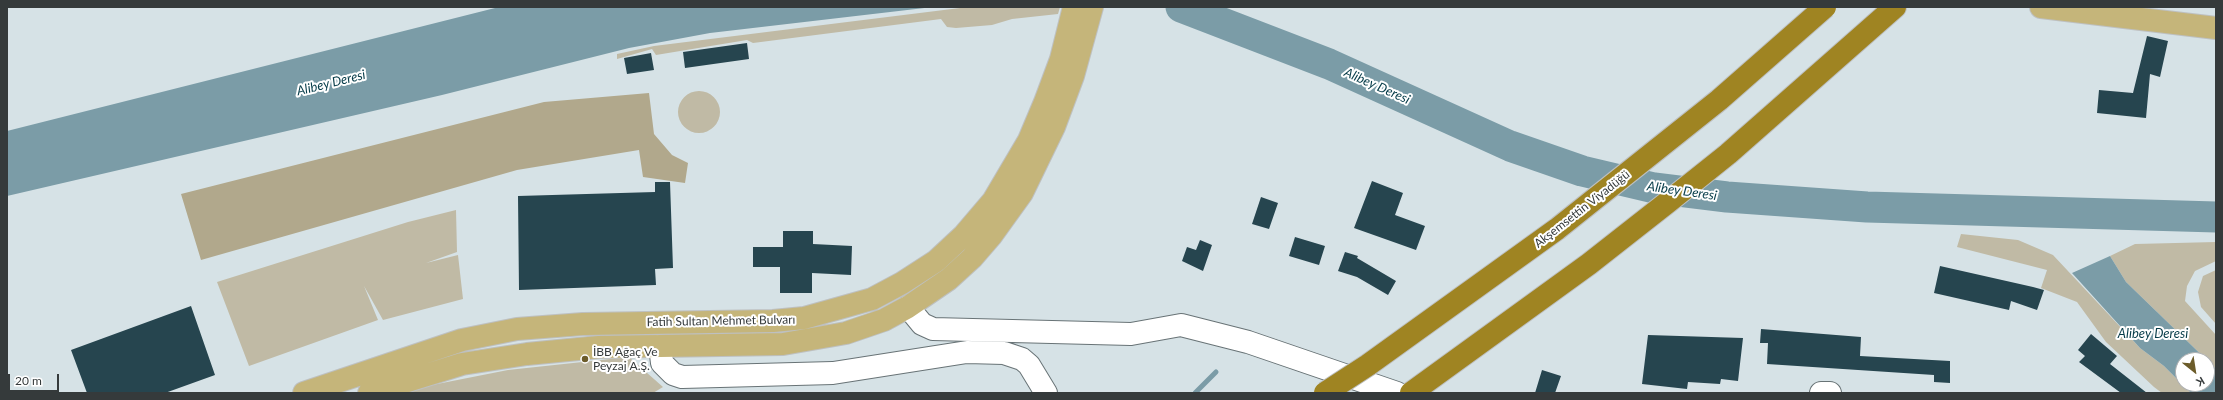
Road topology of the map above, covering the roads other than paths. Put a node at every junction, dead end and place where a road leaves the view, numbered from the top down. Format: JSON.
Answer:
{"nodes":[{"id":1,"x":1825,"y":7,"type":"edge"},
{"id":2,"x":1895,"y":7,"type":"edge"},
{"id":3,"x":2041,"y":7,"type":"edge"},
{"id":4,"x":1082,"y":13,"type":"edge"},
{"id":5,"x":2216,"y":28,"type":"edge"},
{"id":6,"x":908,"y":307,"type":"junction"},
{"id":7,"x":659,"y":322,"type":"junction"},
{"id":8,"x":697,"y":322,"type":"junction"},
{"id":9,"x":1027,"y":331,"type":"junction"},
{"id":10,"x":660,"y":346,"type":"junction"},
{"id":11,"x":696,"y":346,"type":"junction"},
{"id":12,"x":1022,"y":359,"type":"junction"},
{"id":13,"x":304,"y":393,"type":"edge"},
{"id":14,"x":369,"y":393,"type":"edge"},
{"id":15,"x":1046,"y":393,"type":"edge"},
{"id":16,"x":1325,"y":393,"type":"edge"},
{"id":17,"x":1397,"y":393,"type":"edge"},
{"id":18,"x":1411,"y":393,"type":"edge"},
{"id":19,"x":1821,"y":393,"type":"edge"},
{"id":20,"x":1830,"y":393,"type":"edge"}],
"edges":[{"from":1,"to":16,"type":"highway","name":"Akşemsettin Viyadüğü","bridge":true},
{"from":2,"to":18,"type":"highway"},
{"from":3,"to":5,"type":"main road"},
{"from":4,"to":6,"type":"main road","name":"Fatih Sultan Mehmet Bulvarı"},
{"from":4,"to":8,"type":"main road","name":"Fatih Sultan Mehmet Bulvarı"},
{"from":6,"to":9,"type":"street"},
{"from":6,"to":11,"type":"main road","name":"Fatih Sultan Mehmet Bulvarı"},
{"from":7,"to":8,"type":"main road","name":"Fatih Sultan Mehmet Bulvarı"},
{"from":7,"to":10,"type":"main road"},
{"from":7,"to":13,"type":"main road","name":"Fatih Sultan Mehmet Bulvarı"},
{"from":8,"to":11,"type":"main road"},
{"from":9,"to":12,"type":"street"},
{"from":9,"to":17,"type":"street"},
{"from":10,"to":11,"type":"main road","name":"Fatih Sultan Mehmet Bulvarı"},
{"from":10,"to":12,"type":"street"},
{"from":10,"to":14,"type":"main road","name":"Fatih Sultan Mehmet Bulvarı"},
{"from":12,"to":15,"type":"street"},
{"from":19,"to":20,"type":"street"}]}
